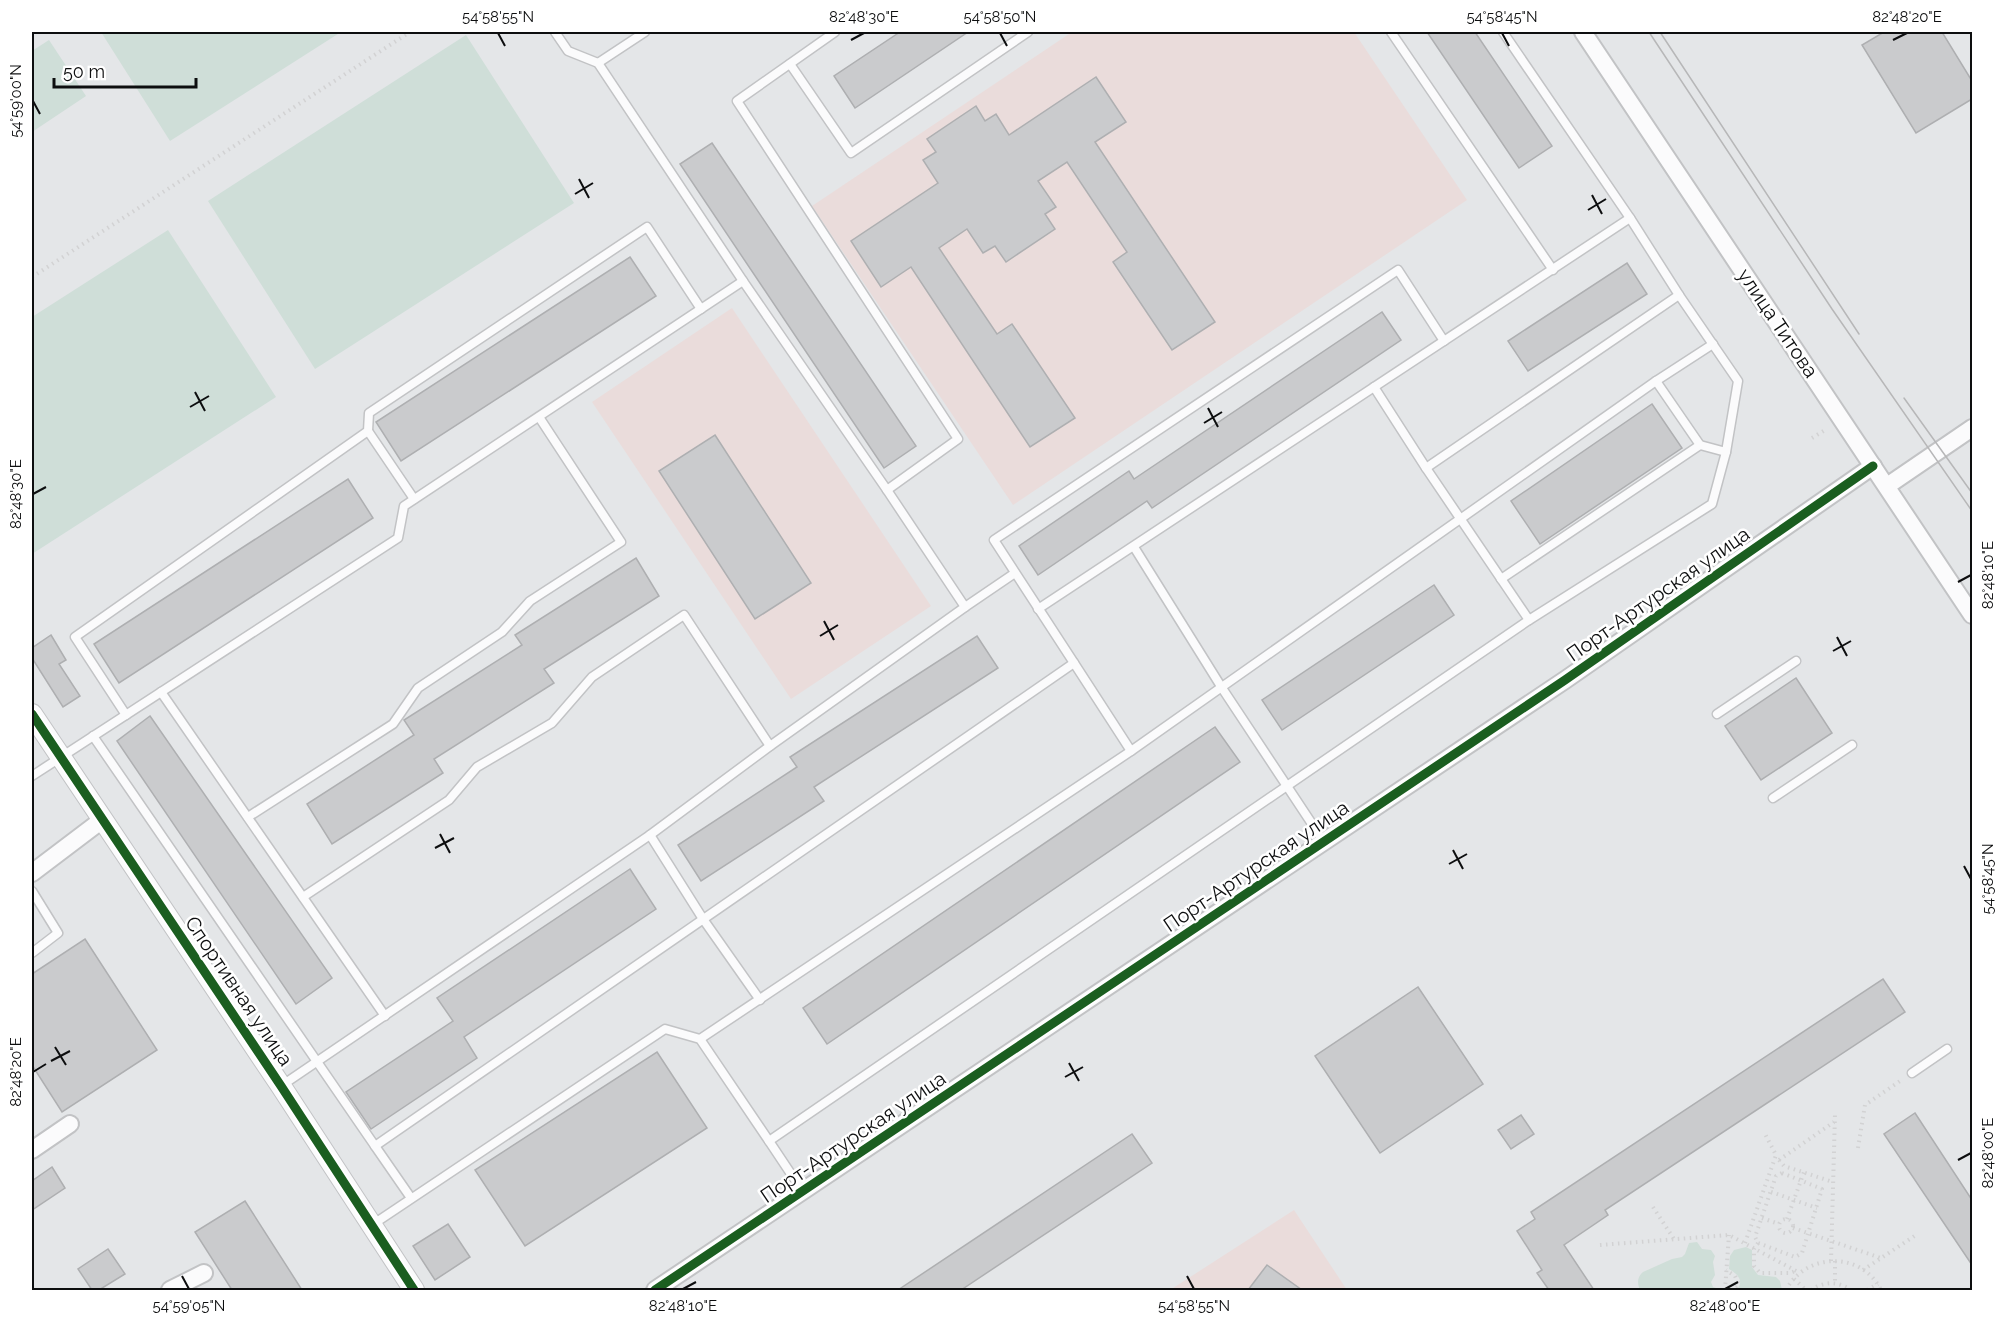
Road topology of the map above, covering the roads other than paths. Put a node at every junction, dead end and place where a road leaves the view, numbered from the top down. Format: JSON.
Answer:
{"nodes":[{"id":1,"x":555,"y":32,"type":"edge"},
{"id":2,"x":645,"y":32,"type":"edge"},
{"id":3,"x":835,"y":32,"type":"edge"},
{"id":4,"x":1028,"y":32,"type":"edge"},
{"id":5,"x":1391,"y":32,"type":"edge"},
{"id":6,"x":1503,"y":32,"type":"edge"},
{"id":7,"x":1583,"y":32,"type":"edge"},
{"id":8,"x":598,"y":63,"type":"junction"},
{"id":9,"x":790,"y":64,"type":"junction"},
{"id":10,"x":1630,"y":218,"type":"junction"},
{"id":11,"x":1553,"y":270,"type":"junction"},
{"id":12,"x":743,"y":281,"type":"junction"},
{"id":13,"x":1679,"y":295,"type":"junction"},
{"id":14,"x":701,"y":309,"type":"junction"},
{"id":15,"x":1444,"y":341,"type":"junction"},
{"id":16,"x":1713,"y":344,"type":"junction"},
{"id":17,"x":1656,"y":381,"type":"junction"},
{"id":18,"x":1374,"y":387,"type":"junction"},
{"id":19,"x":538,"y":417,"type":"junction"},
{"id":20,"x":1972,"y":428,"type":"edge"},
{"id":21,"x":368,"y":431,"type":"junction"},
{"id":22,"x":1700,"y":445,"type":"junction"},
{"id":23,"x":1726,"y":452,"type":"junction"},
{"id":24,"x":1874,"y":466,"type":"junction"},
{"id":25,"x":1426,"y":468,"type":"junction"},
{"id":26,"x":1887,"y":486,"type":"junction"},
{"id":27,"x":887,"y":490,"type":"junction"},
{"id":28,"x":414,"y":500,"type":"junction"},
{"id":29,"x":1461,"y":520,"type":"junction"},
{"id":30,"x":1134,"y":547,"type":"junction"},
{"id":31,"x":1015,"y":573,"type":"junction"},
{"id":32,"x":1501,"y":579,"type":"junction"},
{"id":33,"x":965,"y":607,"type":"junction"},
{"id":34,"x":1038,"y":609,"type":"junction"},
{"id":35,"x":1972,"y":615,"type":"edge"},
{"id":36,"x":1529,"y":620,"type":"junction"},
{"id":37,"x":1796,"y":661,"type":"dead end"},
{"id":38,"x":1074,"y":663,"type":"junction"},
{"id":39,"x":1222,"y":688,"type":"junction"},
{"id":40,"x":161,"y":692,"type":"junction"},
{"id":41,"x":32,"y":714,"type":"edge"},
{"id":42,"x":1717,"y":714,"type":"dead end"},
{"id":43,"x":126,"y":715,"type":"junction"},
{"id":44,"x":93,"y":736,"type":"junction"},
{"id":45,"x":1852,"y":745,"type":"dead end"},
{"id":46,"x":770,"y":746,"type":"junction"},
{"id":47,"x":1131,"y":751,"type":"junction"},
{"id":48,"x":60,"y":758,"type":"junction"},
{"id":49,"x":32,"y":774,"type":"edge"},
{"id":50,"x":1287,"y":786,"type":"junction"},
{"id":51,"x":1773,"y":798,"type":"dead end"},
{"id":52,"x":248,"y":817,"type":"junction"},
{"id":53,"x":102,"y":820,"type":"junction"},
{"id":54,"x":650,"y":835,"type":"junction"},
{"id":55,"x":1324,"y":842,"type":"junction"},
{"id":56,"x":32,"y":873,"type":"edge"},
{"id":57,"x":32,"y":891,"type":"edge"},
{"id":58,"x":303,"y":897,"type":"junction"},
{"id":59,"x":703,"y":919,"type":"junction"},
{"id":60,"x":32,"y":953,"type":"edge"},
{"id":61,"x":760,"y":1000,"type":"junction"},
{"id":62,"x":385,"y":1016,"type":"junction"},
{"id":63,"x":700,"y":1039,"type":"junction"},
{"id":64,"x":1947,"y":1049,"type":"dead end"},
{"id":65,"x":316,"y":1062,"type":"junction"},
{"id":66,"x":1912,"y":1073,"type":"dead end"},
{"id":67,"x":281,"y":1086,"type":"junction"},
{"id":68,"x":70,"y":1124,"type":"dead end"},
{"id":69,"x":769,"y":1141,"type":"junction"},
{"id":70,"x":375,"y":1146,"type":"junction"},
{"id":71,"x":32,"y":1150,"type":"edge"},
{"id":72,"x":803,"y":1192,"type":"junction"},
{"id":73,"x":411,"y":1198,"type":"junction"},
{"id":74,"x":372,"y":1225,"type":"junction"},
{"id":75,"x":204,"y":1273,"type":"dead end"},
{"id":76,"x":170,"y":1290,"type":"edge"},
{"id":77,"x":414,"y":1290,"type":"edge"},
{"id":78,"x":656,"y":1290,"type":"edge"}],
"edges":[{"from":1,"to":8,"type":"lane"},
{"from":2,"to":8,"type":"lane"},
{"from":3,"to":9,"type":"lane"},
{"from":4,"to":9,"type":"lane"},
{"from":5,"to":11,"type":"lane"},
{"from":6,"to":10,"type":"lane"},
{"from":7,"to":24,"type":"street","name":"улица Титова"},
{"from":8,"to":12,"type":"lane"},
{"from":9,"to":27,"type":"lane"},
{"from":10,"to":11,"type":"lane"},
{"from":10,"to":13,"type":"lane"},
{"from":11,"to":15,"type":"lane"},
{"from":12,"to":14,"type":"lane"},
{"from":12,"to":27,"type":"lane"},
{"from":13,"to":16,"type":"lane"},
{"from":13,"to":25,"type":"lane"},
{"from":14,"to":19,"type":"lane"},
{"from":14,"to":21,"type":"lane"},
{"from":15,"to":18,"type":"lane"},
{"from":15,"to":31,"type":"lane"},
{"from":16,"to":17,"type":"lane"},
{"from":16,"to":23,"type":"lane"},
{"from":17,"to":22,"type":"lane"},
{"from":17,"to":29,"type":"lane"},
{"from":18,"to":25,"type":"lane"},
{"from":18,"to":30,"type":"lane"},
{"from":19,"to":28,"type":"lane"},
{"from":19,"to":52,"type":"lane"},
{"from":20,"to":26,"type":"street"},
{"from":21,"to":28,"type":"lane"},
{"from":21,"to":43,"type":"lane"},
{"from":22,"to":23,"type":"lane"},
{"from":22,"to":32,"type":"lane"},
{"from":23,"to":36,"type":"lane"},
{"from":24,"to":26,"type":"street","name":"улица Титова"},
{"from":24,"to":55,"type":"street","name":"Порт-Артурская улица"},
{"from":25,"to":29,"type":"lane"},
{"from":26,"to":35,"type":"street","name":"улица Титова"},
{"from":27,"to":33,"type":"lane"},
{"from":28,"to":40,"type":"lane"},
{"from":29,"to":32,"type":"lane"},
{"from":29,"to":39,"type":"lane"},
{"from":30,"to":34,"type":"lane"},
{"from":30,"to":39,"type":"lane"},
{"from":31,"to":33,"type":"lane"},
{"from":31,"to":34,"type":"lane"},
{"from":32,"to":36,"type":"lane"},
{"from":33,"to":46,"type":"lane"},
{"from":34,"to":38,"type":"lane"},
{"from":36,"to":50,"type":"lane"},
{"from":37,"to":42,"type":"lane"},
{"from":38,"to":47,"type":"lane"},
{"from":38,"to":59,"type":"lane"},
{"from":39,"to":47,"type":"lane"},
{"from":39,"to":50,"type":"lane"},
{"from":40,"to":43,"type":"lane"},
{"from":40,"to":52,"type":"lane"},
{"from":41,"to":48,"type":"street","name":"Спортивная улица"},
{"from":43,"to":44,"type":"lane"},
{"from":44,"to":48,"type":"lane"},
{"from":44,"to":65,"type":"lane"},
{"from":45,"to":51,"type":"lane"},
{"from":46,"to":54,"type":"lane"},
{"from":46,"to":58,"type":"lane"},
{"from":47,"to":61,"type":"lane"},
{"from":48,"to":49,"type":"lane"},
{"from":48,"to":53,"type":"street","name":"Спортивная улица"},
{"from":50,"to":55,"type":"lane"},
{"from":50,"to":69,"type":"lane"},
{"from":52,"to":58,"type":"lane"},
{"from":53,"to":56,"type":"street"},
{"from":53,"to":67,"type":"street","name":"Спортивная улица"},
{"from":54,"to":59,"type":"lane"},
{"from":54,"to":62,"type":"lane"},
{"from":55,"to":72,"type":"street","name":"Порт-Артурская улица"},
{"from":57,"to":60,"type":"lane"},
{"from":58,"to":62,"type":"lane"},
{"from":59,"to":61,"type":"lane"},
{"from":59,"to":70,"type":"lane"},
{"from":61,"to":63,"type":"lane"},
{"from":62,"to":65,"type":"lane"},
{"from":63,"to":69,"type":"lane"},
{"from":63,"to":73,"type":"lane"},
{"from":64,"to":66,"type":"lane"},
{"from":65,"to":67,"type":"lane"},
{"from":65,"to":70,"type":"lane"},
{"from":67,"to":74,"type":"street","name":"Спортивная улица"},
{"from":68,"to":71,"type":"street"},
{"from":69,"to":72,"type":"lane"},
{"from":70,"to":73,"type":"lane"},
{"from":72,"to":78,"type":"street","name":"Порт-Артурская улица"},
{"from":73,"to":74,"type":"lane"},
{"from":74,"to":77,"type":"street","name":"Спортивная улица"},
{"from":75,"to":76,"type":"street"}]}
